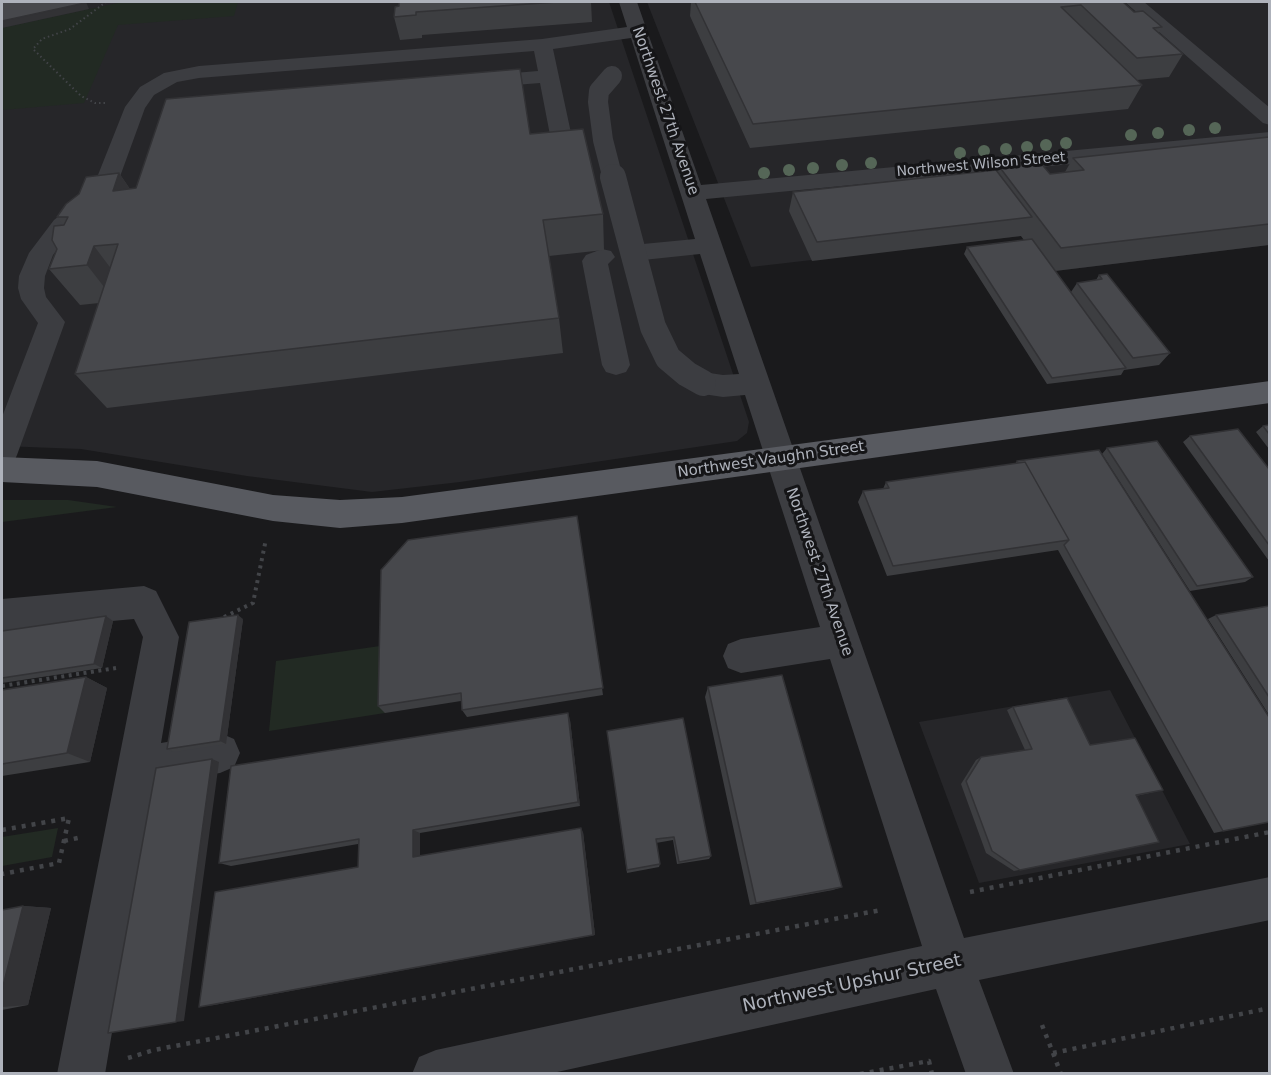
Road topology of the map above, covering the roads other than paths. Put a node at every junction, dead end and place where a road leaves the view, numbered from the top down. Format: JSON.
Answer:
{"nodes":[{"id":1,"x":628,"y":2,"type":"edge"},
{"id":2,"x":1134,"y":2,"type":"edge"},
{"id":3,"x":638,"y":31,"type":"junction"},
{"id":4,"x":542,"y":45,"type":"junction"},
{"id":5,"x":651,"y":69,"type":"junction"},
{"id":6,"x":549,"y":76,"type":"junction"},
{"id":7,"x":456,"y":84,"type":"edge"},
{"id":8,"x":1269,"y":119,"type":"edge"},
{"id":9,"x":1269,"y":138,"type":"edge"},
{"id":10,"x":567,"y":160,"type":"edge"},
{"id":11,"x":693,"y":193,"type":"junction"},
{"id":12,"x":710,"y":245,"type":"junction"},
{"id":13,"x":642,"y":252,"type":"dead end"},
{"id":14,"x":602,"y":257,"type":"edge"},
{"id":15,"x":616,"y":365,"type":"dead end"},
{"id":16,"x":756,"y":384,"type":"junction"},
{"id":17,"x":1269,"y":392,"type":"edge"},
{"id":18,"x":2,"y":455,"type":"edge"},
{"id":19,"x":781,"y":459,"type":"junction"},
{"id":20,"x":2,"y":470,"type":"edge"},
{"id":21,"x":2,"y":615,"type":"edge"},
{"id":22,"x":842,"y":640,"type":"junction"},
{"id":23,"x":741,"y":656,"type":"dead end"},
{"id":24,"x":220,"y":753,"type":"edge"},
{"id":25,"x":138,"y":766,"type":"junction"},
{"id":26,"x":1269,"y":898,"type":"edge"},
{"id":27,"x":950,"y":963,"type":"junction"},
{"id":28,"x":81,"y":1074,"type":"edge"},
{"id":29,"x":436,"y":1074,"type":"edge"},
{"id":30,"x":990,"y":1074,"type":"edge"}],
"edges":[{"from":1,"to":3,"type":"street","name":"Northwest 27th Avenue"},
{"from":2,"to":8,"type":"street"},
{"from":3,"to":4,"type":"street"},
{"from":3,"to":5,"type":"street","name":"Northwest 27th Avenue"},
{"from":4,"to":6,"type":"street"},
{"from":4,"to":18,"type":"street"},
{"from":5,"to":11,"type":"street","name":"Northwest 27th Avenue"},
{"from":5,"to":16,"type":"street","bridge":true},
{"from":6,"to":7,"type":"street"},
{"from":6,"to":10,"type":"street"},
{"from":9,"to":11,"type":"street","name":"Northwest Wilson Street"},
{"from":11,"to":12,"type":"street","name":"Northwest 27th Avenue"},
{"from":12,"to":13,"type":"street"},
{"from":12,"to":16,"type":"street","name":"Northwest 27th Avenue"},
{"from":14,"to":15,"type":"street"},
{"from":16,"to":19,"type":"street","name":"Northwest 27th Avenue"},
{"from":17,"to":19,"type":"main road","name":"Northwest Vaughn Street"},
{"from":19,"to":20,"type":"main road","name":"Northwest Vaughn Street"},
{"from":19,"to":22,"type":"street","name":"Northwest 27th Avenue"},
{"from":21,"to":25,"type":"street"},
{"from":22,"to":23,"type":"street"},
{"from":22,"to":27,"type":"street","name":"Northwest 27th Avenue"},
{"from":24,"to":25,"type":"street"},
{"from":25,"to":28,"type":"street"},
{"from":26,"to":27,"type":"street","name":"Northwest Upshur Street"},
{"from":27,"to":29,"type":"street","name":"Northwest Upshur Street"},
{"from":27,"to":30,"type":"street","name":"Northwest 27th Avenue"}]}
